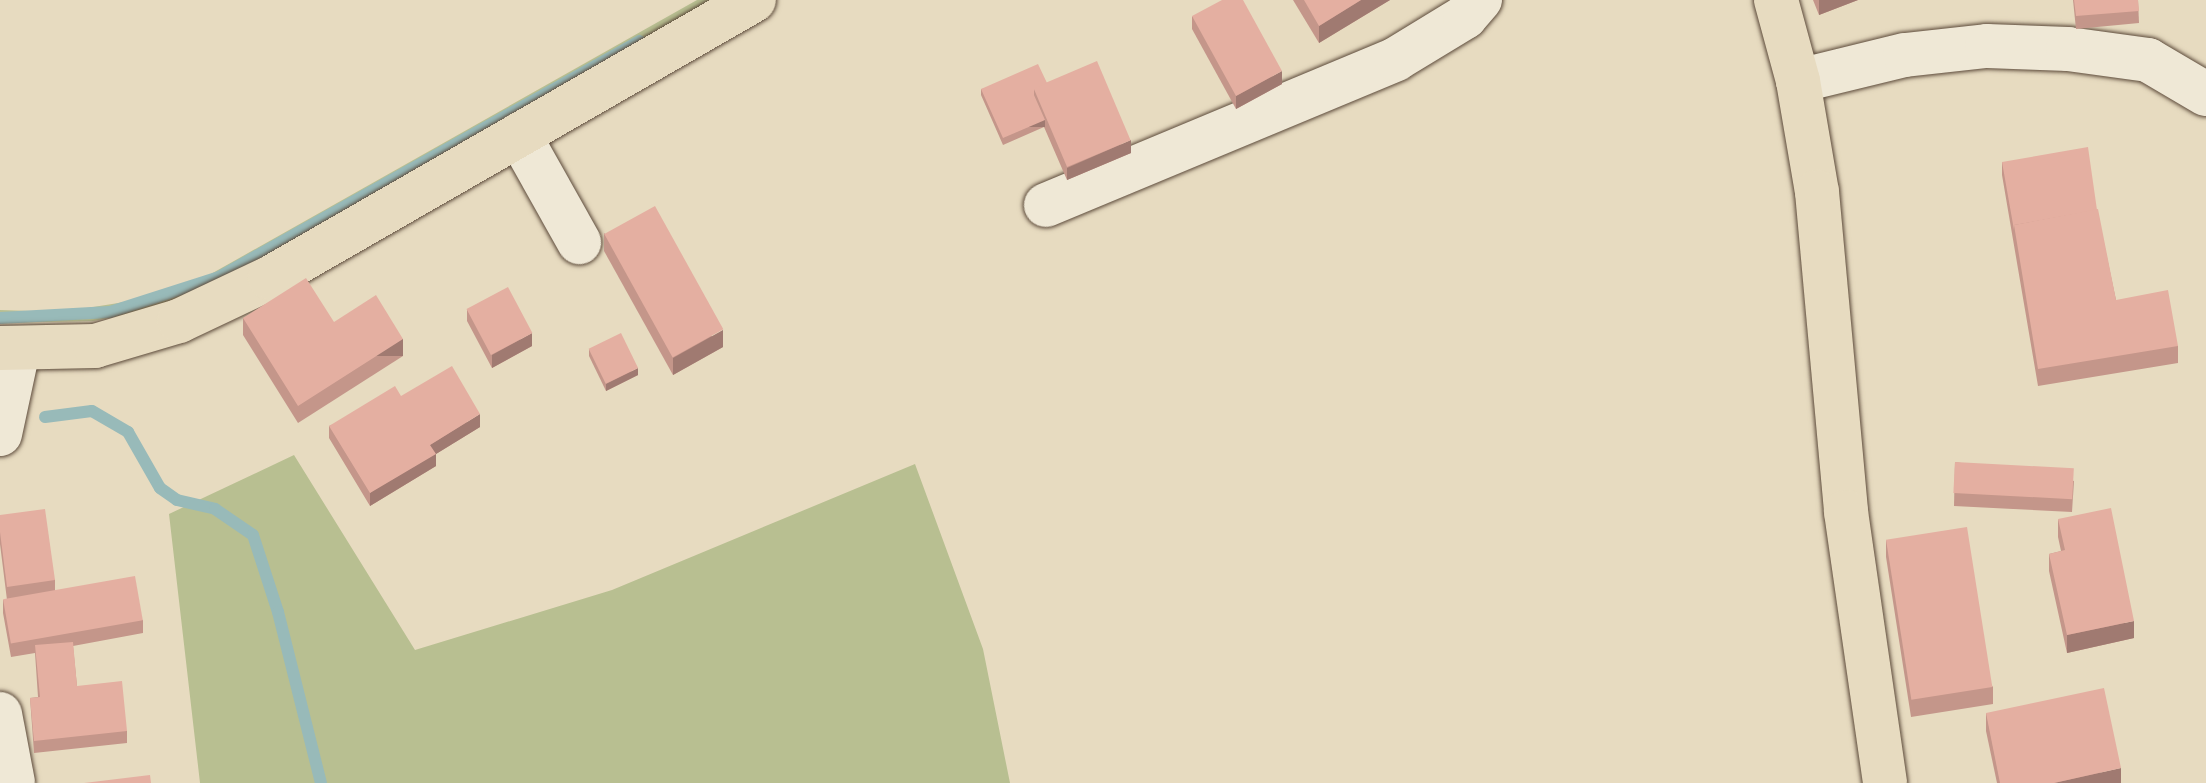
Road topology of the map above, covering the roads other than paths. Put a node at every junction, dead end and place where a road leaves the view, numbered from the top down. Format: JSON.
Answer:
{"nodes":[{"id":1,"x":754,"y":0,"type":"edge"},
{"id":2,"x":1480,"y":0,"type":"edge"},
{"id":3,"x":1776,"y":0,"type":"edge"},
{"id":4,"x":1798,"y":81,"type":"junction"},
{"id":5,"x":2206,"y":94,"type":"edge"},
{"id":6,"x":519,"y":135,"type":"junction"},
{"id":7,"x":1046,"y":205,"type":"dead end"},
{"id":8,"x":579,"y":242,"type":"dead end"},
{"id":9,"x":9,"y":349,"type":"edge"},
{"id":10,"x":0,"y":434,"type":"edge"},
{"id":11,"x":0,"y":714,"type":"edge"},
{"id":12,"x":8,"y":774,"type":"edge"},
{"id":13,"x":1885,"y":783,"type":"edge"}],
"edges":[{"from":1,"to":6,"type":"main road"},
{"from":2,"to":7,"type":"street"},
{"from":3,"to":4,"type":"main road"},
{"from":4,"to":5,"type":"street"},
{"from":4,"to":13,"type":"main road"},
{"from":6,"to":8,"type":"street"},
{"from":6,"to":9,"type":"main road"},
{"from":9,"to":10,"type":"street"},
{"from":11,"to":12,"type":"street"}]}
